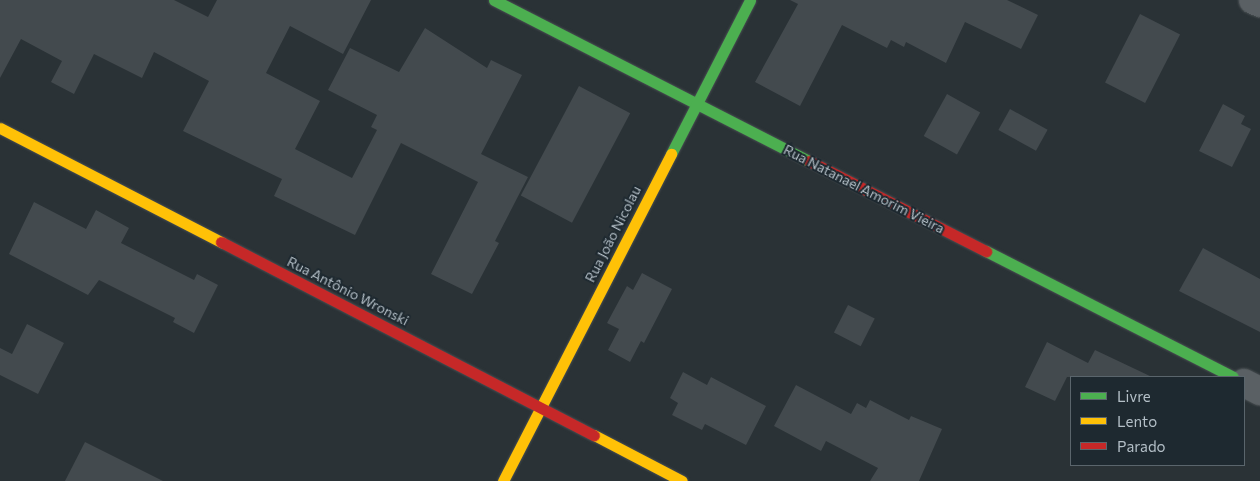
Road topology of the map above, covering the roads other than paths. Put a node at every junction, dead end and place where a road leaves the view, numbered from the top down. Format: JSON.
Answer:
{"nodes":[{"id":1,"x":494,"y":0,"type":"edge"},
{"id":2,"x":750,"y":0,"type":"edge"},
{"id":3,"x":1253,"y":0,"type":"edge"},
{"id":4,"x":1260,"y":3,"type":"edge"},
{"id":5,"x":697,"y":104,"type":"junction"},
{"id":6,"x":0,"y":128,"type":"edge"},
{"id":7,"x":1231,"y":376,"type":"edge"},
{"id":8,"x":1245,"y":384,"type":"edge"},
{"id":9,"x":1260,"y":391,"type":"edge"},
{"id":10,"x":541,"y":408,"type":"junction"},
{"id":11,"x":503,"y":481,"type":"edge"},
{"id":12,"x":682,"y":481,"type":"edge"}],
"edges":[{"from":1,"to":5,"type":"street","name":"Rua Natanael Amorim Vieira"},
{"from":2,"to":5,"type":"street","name":"Rua João Nicolau"},
{"from":3,"to":4,"type":"street"},
{"from":5,"to":7,"type":"street","name":"Rua Natanael Amorim Vieira"},
{"from":5,"to":10,"type":"street","name":"Rua João Nicolau"},
{"from":6,"to":10,"type":"street","name":"Rua Antônio Wronski"},
{"from":8,"to":9,"type":"street"},
{"from":10,"to":11,"type":"street","name":"Rua João Nicolau"},
{"from":10,"to":12,"type":"street","name":"Rua Antônio Wronski"}]}
